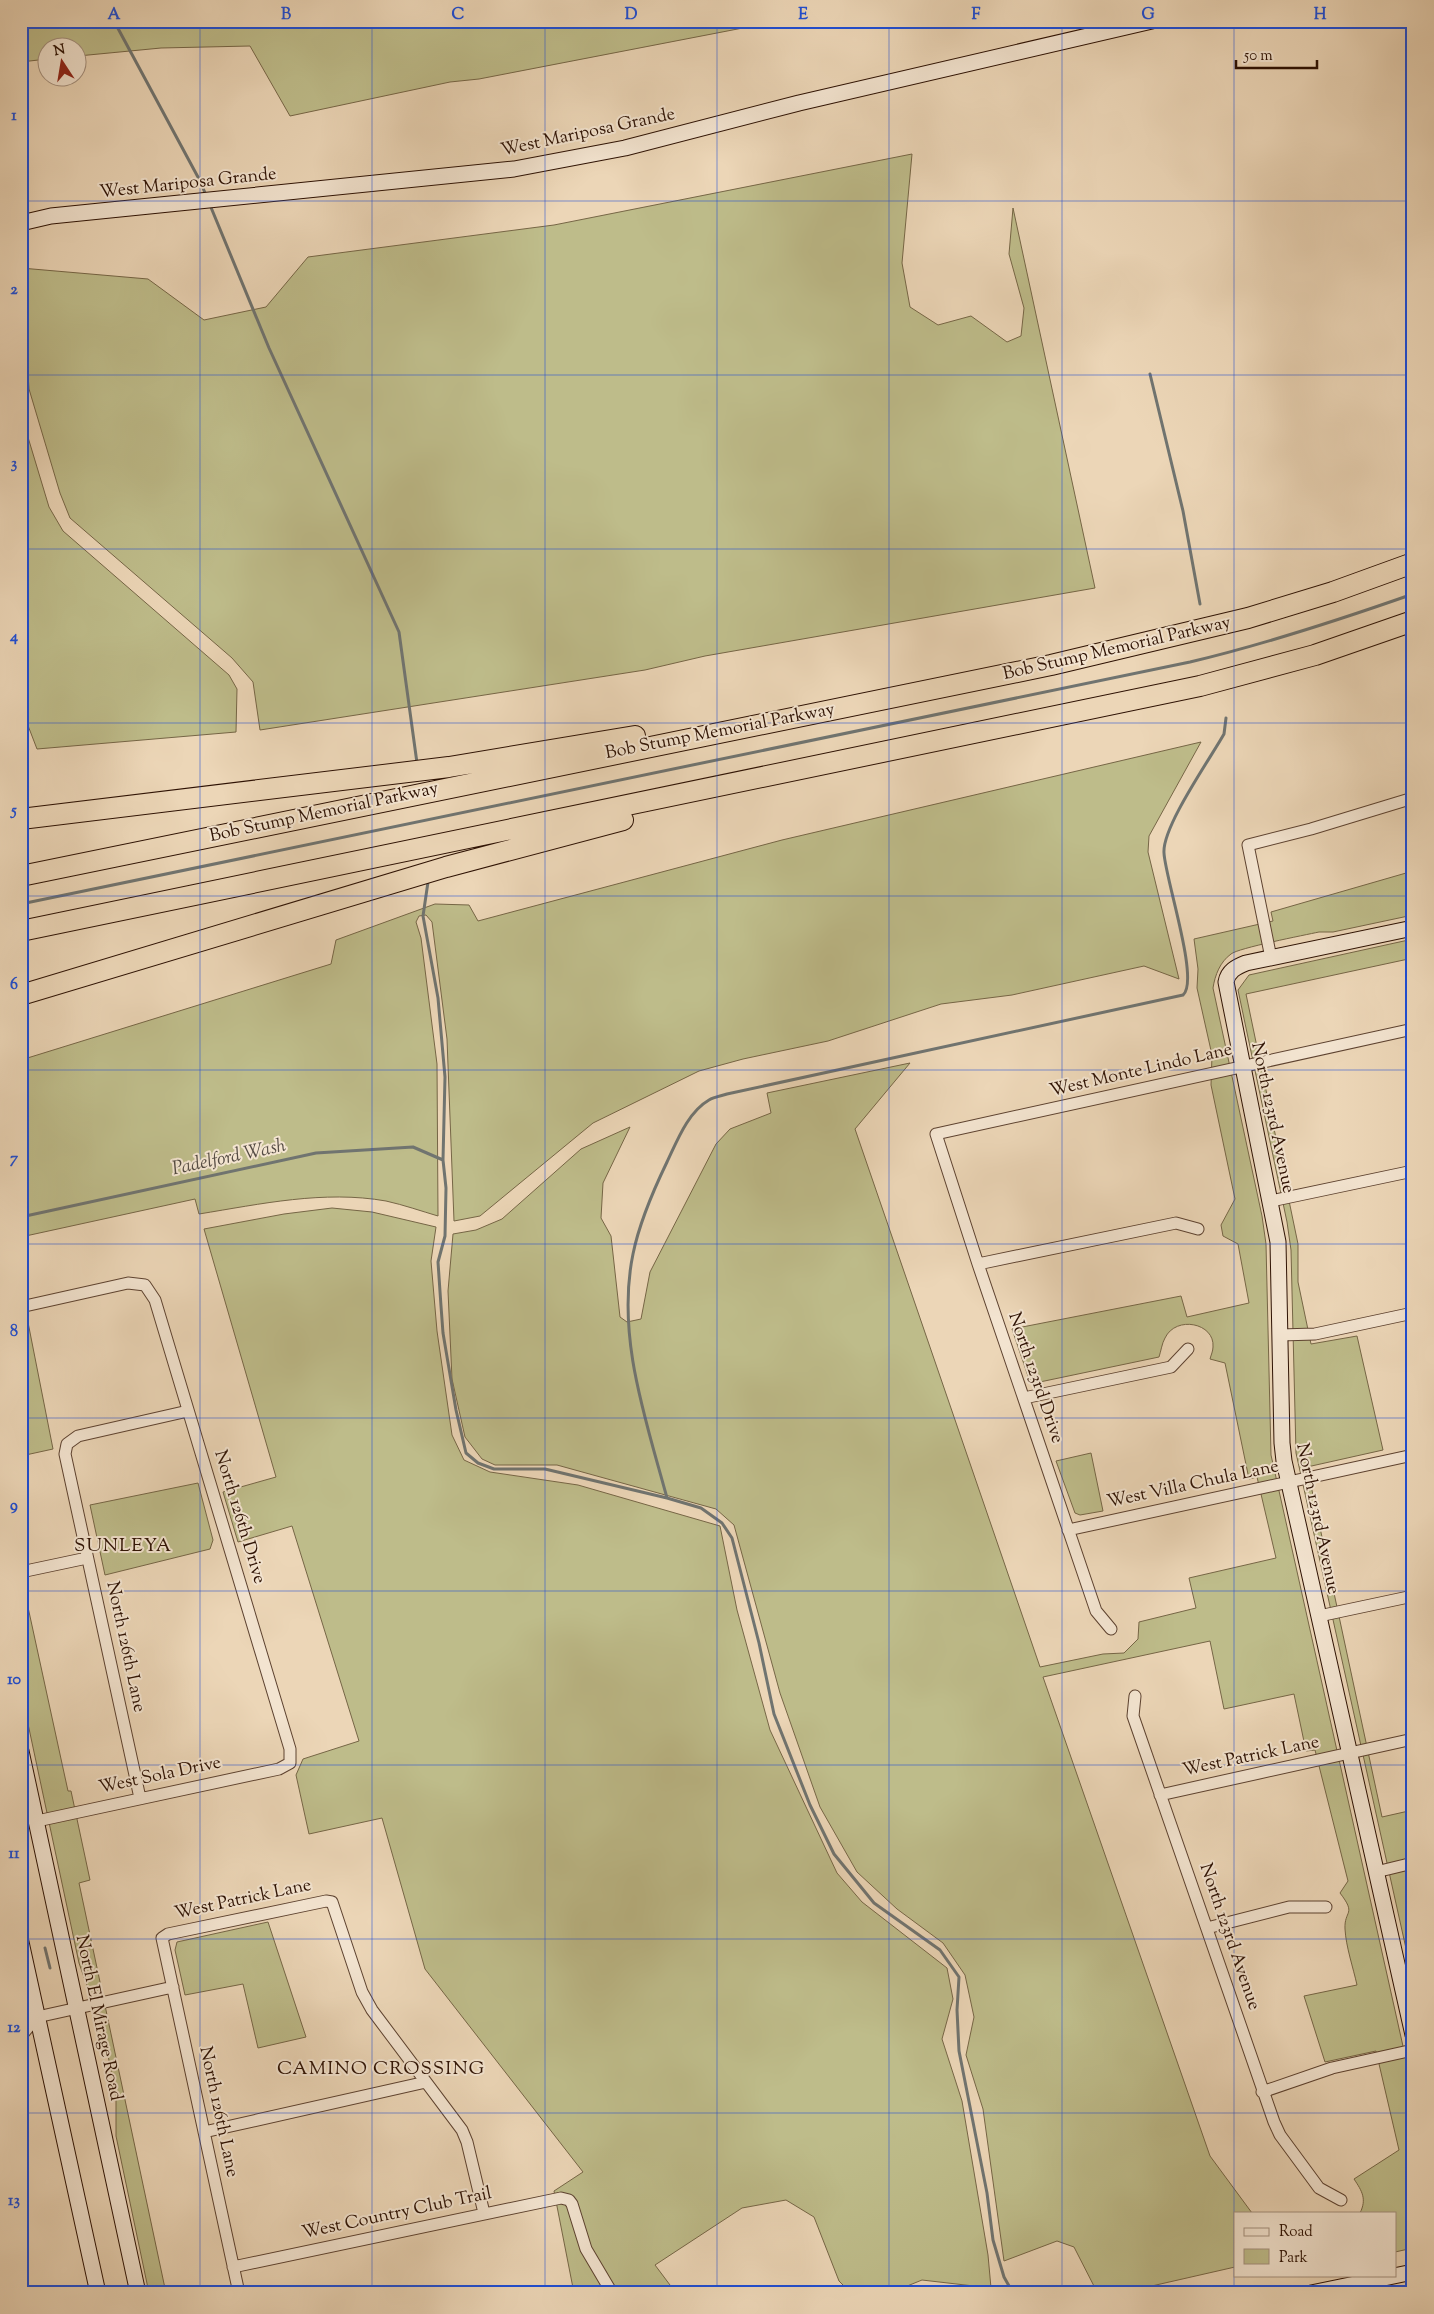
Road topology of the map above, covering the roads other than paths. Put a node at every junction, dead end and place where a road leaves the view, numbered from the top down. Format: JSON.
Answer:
{"nodes":[{"id":1,"x":1152,"y":21,"type":"edge"},
{"id":2,"x":21,"y":223,"type":"edge"},
{"id":3,"x":1413,"y":563,"type":"edge"},
{"id":4,"x":1413,"y":622,"type":"edge"},
{"id":5,"x":1060,"y":715,"type":"junction"},
{"id":6,"x":451,"y":777,"type":"junction"},
{"id":7,"x":1413,"y":798,"type":"edge"},
{"id":8,"x":21,"y":819,"type":"edge"},
{"id":9,"x":21,"y":876,"type":"edge"},
{"id":10,"x":1413,"y":928,"type":"edge"},
{"id":11,"x":21,"y":931,"type":"edge"},
{"id":12,"x":1271,"y":958,"type":"junction"},
{"id":13,"x":21,"y":995,"type":"edge"},
{"id":14,"x":1413,"y":1029,"type":"edge"},
{"id":15,"x":1241,"y":1066,"type":"junction"},
{"id":16,"x":936,"y":1134,"type":"joint"},
{"id":17,"x":1413,"y":1171,"type":"edge"},
{"id":18,"x":1271,"y":1201,"type":"junction"},
{"id":19,"x":1198,"y":1229,"type":"dead end"},
{"id":20,"x":978,"y":1264,"type":"junction"},
{"id":21,"x":21,"y":1309,"type":"edge"},
{"id":22,"x":1413,"y":1313,"type":"edge"},
{"id":23,"x":1280,"y":1335,"type":"junction"},
{"id":24,"x":1188,"y":1349,"type":"dead end"},
{"id":25,"x":1024,"y":1398,"type":"junction"},
{"id":26,"x":188,"y":1411,"type":"junction"},
{"id":27,"x":1413,"y":1455,"type":"edge"},
{"id":28,"x":1288,"y":1482,"type":"junction"},
{"id":29,"x":1068,"y":1530,"type":"junction"},
{"id":30,"x":88,"y":1558,"type":"junction"},
{"id":31,"x":21,"y":1572,"type":"edge"},
{"id":32,"x":1413,"y":1596,"type":"edge"},
{"id":33,"x":1318,"y":1616,"type":"junction"},
{"id":34,"x":1111,"y":1629,"type":"dead end"},
{"id":35,"x":1135,"y":1696,"type":"dead end"},
{"id":36,"x":1413,"y":1739,"type":"edge"},
{"id":37,"x":21,"y":1751,"type":"edge"},
{"id":38,"x":1349,"y":1753,"type":"junction"},
{"id":39,"x":290,"y":1763,"type":"joint"},
{"id":40,"x":1160,"y":1794,"type":"junction"},
{"id":41,"x":140,"y":1798,"type":"junction"},
{"id":42,"x":37,"y":1821,"type":"junction"},
{"id":43,"x":1413,"y":1863,"type":"edge"},
{"id":44,"x":1376,"y":1872,"type":"junction"},
{"id":45,"x":1326,"y":1907,"type":"dead end"},
{"id":46,"x":1207,"y":1928,"type":"junction"},
{"id":47,"x":162,"y":1938,"type":"joint"},
{"id":48,"x":21,"y":1942,"type":"edge"},
{"id":49,"x":173,"y":1987,"type":"junction"},
{"id":50,"x":78,"y":2008,"type":"junction"},
{"id":51,"x":21,"y":2010,"type":"edge"},
{"id":52,"x":37,"y":2017,"type":"junction"},
{"id":53,"x":1413,"y":2035,"type":"edge"},
{"id":54,"x":21,"y":2036,"type":"edge"},
{"id":55,"x":1413,"y":2050,"type":"edge"},
{"id":56,"x":426,"y":2082,"type":"junction"},
{"id":57,"x":1262,"y":2092,"type":"junction"},
{"id":58,"x":204,"y":2132,"type":"junction"},
{"id":59,"x":1341,"y":2200,"type":"dead end"},
{"id":60,"x":484,"y":2214,"type":"junction"},
{"id":61,"x":233,"y":2267,"type":"junction"},
{"id":62,"x":1413,"y":2272,"type":"edge"},
{"id":63,"x":1394,"y":2276,"type":"edge"},
{"id":64,"x":1396,"y":2276,"type":"edge"},
{"id":65,"x":98,"y":2293,"type":"edge"},
{"id":66,"x":138,"y":2293,"type":"edge"},
{"id":67,"x":239,"y":2293,"type":"edge"},
{"id":68,"x":612,"y":2293,"type":"edge"},
{"id":69,"x":1311,"y":2293,"type":"edge"}],
"edges":[{"from":1,"to":2,"type":"main road","name":"West Mariposa Grande"},
{"from":3,"to":6,"type":"highway","name":"Bob Stump Memorial Parkway"},
{"from":4,"to":5,"type":"highway"},
{"from":5,"to":11,"type":"highway"},
{"from":5,"to":13,"type":"highway"},
{"from":6,"to":8,"type":"highway"},
{"from":6,"to":9,"type":"highway","name":"Bob Stump Memorial Parkway"},
{"from":7,"to":12,"type":"street"},
{"from":10,"to":12,"type":"main road"},
{"from":12,"to":15,"type":"main road","name":"North 123rd Avenue"},
{"from":14,"to":15,"type":"street","name":"West Monte Lindo Lane"},
{"from":15,"to":16,"type":"street","name":"West Monte Lindo Lane"},
{"from":15,"to":18,"type":"main road","name":"North 123rd Avenue"},
{"from":16,"to":20,"type":"street","name":"North 123rd Drive"},
{"from":17,"to":18,"type":"street"},
{"from":18,"to":23,"type":"main road","name":"North 123rd Avenue"},
{"from":19,"to":20,"type":"street"},
{"from":20,"to":25,"type":"street","name":"North 123rd Drive"},
{"from":21,"to":26,"type":"street","name":"North 126th Drive"},
{"from":22,"to":23,"type":"street"},
{"from":23,"to":28,"type":"main road","name":"North 123rd Avenue"},
{"from":24,"to":25,"type":"street"},
{"from":25,"to":29,"type":"street","name":"North 123rd Drive"},
{"from":26,"to":30,"type":"street","name":"North 126th Lane"},
{"from":26,"to":39,"type":"street","name":"North 126th Drive"},
{"from":27,"to":28,"type":"street","name":"West Villa Chula Lane"},
{"from":28,"to":29,"type":"street","name":"West Villa Chula Lane"},
{"from":28,"to":33,"type":"main road","name":"North 123rd Avenue"},
{"from":29,"to":34,"type":"street","name":"North 123rd Drive"},
{"from":30,"to":31,"type":"street"},
{"from":30,"to":41,"type":"street","name":"North 126th Lane"},
{"from":32,"to":33,"type":"street"},
{"from":33,"to":38,"type":"main road","name":"North 123rd Avenue"},
{"from":35,"to":40,"type":"street","name":"North 123rd Avenue"},
{"from":36,"to":38,"type":"street","name":"West Patrick Lane"},
{"from":37,"to":42,"type":"main road","name":"North El Mirage Road"},
{"from":38,"to":40,"type":"street","name":"West Patrick Lane"},
{"from":38,"to":44,"type":"main road","name":"North 123rd Avenue"},
{"from":39,"to":41,"type":"street","name":"West Sola Drive"},
{"from":40,"to":46,"type":"street","name":"North 123rd Avenue"},
{"from":41,"to":42,"type":"street","name":"West Sola Drive"},
{"from":42,"to":50,"type":"main road","name":"North El Mirage Road"},
{"from":43,"to":44,"type":"street"},
{"from":44,"to":53,"type":"main road","name":"North 123rd Avenue"},
{"from":45,"to":46,"type":"street"},
{"from":46,"to":57,"type":"street","name":"North 123rd Avenue"},
{"from":47,"to":49,"type":"street","name":"North 126th Lane"},
{"from":47,"to":56,"type":"street","name":"West Patrick Lane"},
{"from":48,"to":52,"type":"main road"},
{"from":49,"to":50,"type":"street"},
{"from":49,"to":58,"type":"street","name":"North 126th Lane"},
{"from":50,"to":52,"type":"street"},
{"from":50,"to":66,"type":"main road","name":"North El Mirage Road"},
{"from":51,"to":52,"type":"street"},
{"from":52,"to":54,"type":"street"},
{"from":52,"to":65,"type":"main road"},
{"from":55,"to":57,"type":"street"},
{"from":56,"to":58,"type":"street"},
{"from":56,"to":60,"type":"street"},
{"from":57,"to":59,"type":"street","name":"North 123rd Avenue"},
{"from":58,"to":61,"type":"street","name":"North 126th Lane"},
{"from":60,"to":61,"type":"street","name":"West Country Club Trail"},
{"from":60,"to":68,"type":"street","name":"West Country Club Trail"},
{"from":61,"to":67,"type":"street","name":"North 126th Lane"},
{"from":62,"to":64,"type":"main road"},
{"from":63,"to":69,"type":"main road"}]}
